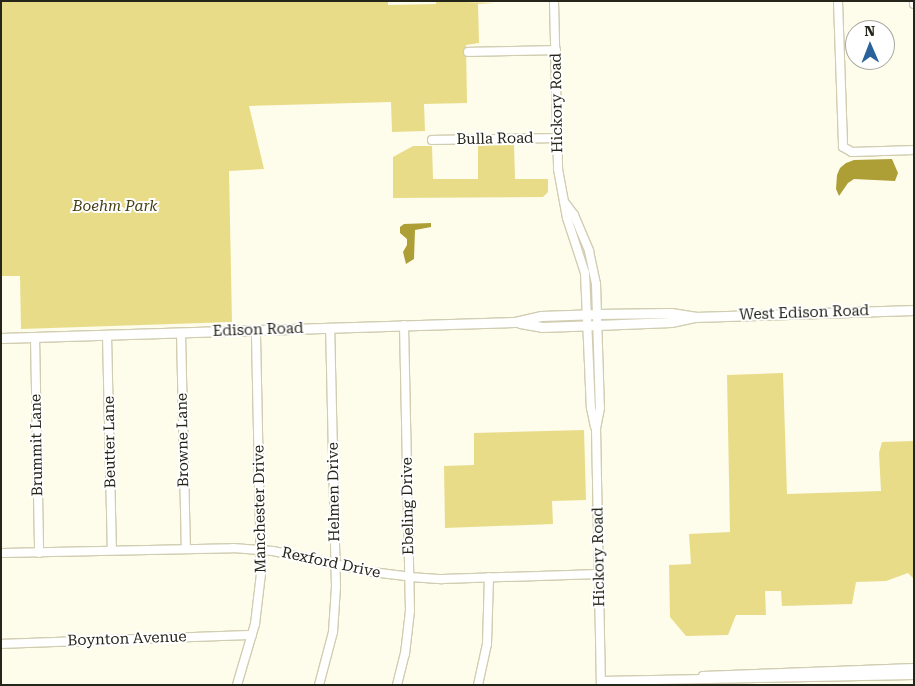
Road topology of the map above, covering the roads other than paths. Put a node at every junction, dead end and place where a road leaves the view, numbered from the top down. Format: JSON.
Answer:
{"nodes":[{"id":1,"x":554,"y":1,"type":"edge"},
{"id":2,"x":838,"y":1,"type":"edge"},
{"id":3,"x":556,"y":50,"type":"junction"},
{"id":4,"x":468,"y":52,"type":"dead end"},
{"id":5,"x":558,"y":138,"type":"junction"},
{"id":6,"x":432,"y":140,"type":"dead end"},
{"id":7,"x":914,"y":150,"type":"edge"},
{"id":8,"x":565,"y":203,"type":"junction"},
{"id":9,"x":914,"y":310,"type":"edge"},
{"id":10,"x":588,"y":314,"type":"junction"},
{"id":11,"x":598,"y":314,"type":"junction"},
{"id":12,"x":695,"y":317,"type":"junction"},
{"id":13,"x":515,"y":322,"type":"junction"},
{"id":14,"x":404,"y":325,"type":"junction"},
{"id":15,"x":598,"y":325,"type":"junction"},
{"id":16,"x":588,"y":326,"type":"junction"},
{"id":17,"x":330,"y":328,"type":"junction"},
{"id":18,"x":256,"y":330,"type":"junction"},
{"id":19,"x":181,"y":332,"type":"junction"},
{"id":20,"x":107,"y":335,"type":"junction"},
{"id":21,"x":34,"y":337,"type":"junction"},
{"id":22,"x":1,"y":338,"type":"edge"},
{"id":23,"x":596,"y":428,"type":"junction"},
{"id":24,"x":186,"y":548,"type":"junction"},
{"id":25,"x":112,"y":550,"type":"junction"},
{"id":26,"x":261,"y":550,"type":"junction"},
{"id":27,"x":39,"y":553,"type":"junction"},
{"id":28,"x":3,"y":554,"type":"dead end"},
{"id":29,"x":336,"y":564,"type":"junction"},
{"id":30,"x":599,"y":574,"type":"junction"},
{"id":31,"x":410,"y":577,"type":"junction"},
{"id":32,"x":489,"y":577,"type":"junction"},
{"id":33,"x":252,"y":635,"type":"junction"},
{"id":34,"x":1,"y":644,"type":"edge"},
{"id":35,"x":914,"y":668,"type":"edge"},
{"id":36,"x":914,"y":675,"type":"edge"},
{"id":37,"x":686,"y":679,"type":"junction"},
{"id":38,"x":601,"y":683,"type":"edge"},
{"id":39,"x":238,"y":685,"type":"edge"},
{"id":40,"x":319,"y":685,"type":"edge"},
{"id":41,"x":397,"y":685,"type":"edge"},
{"id":42,"x":478,"y":685,"type":"edge"}],
"edges":[{"from":1,"to":3,"type":"street","name":"Hickory Road"},
{"from":2,"to":7,"type":"street"},
{"from":3,"to":4,"type":"street"},
{"from":3,"to":5,"type":"street","name":"Hickory Road"},
{"from":5,"to":6,"type":"street","name":"Bulla Road"},
{"from":5,"to":8,"type":"street","name":"Hickory Road"},
{"from":8,"to":10,"type":"street","name":"Hickory Road"},
{"from":8,"to":11,"type":"street","name":"Hickory Road"},
{"from":9,"to":12,"type":"main road","name":"West Edison Road"},
{"from":10,"to":11,"type":"main road","name":"Edison Road"},
{"from":10,"to":13,"type":"main road","name":"Edison Road"},
{"from":10,"to":16,"type":"street","name":"Hickory Road"},
{"from":11,"to":12,"type":"main road","name":"West Edison Road"},
{"from":11,"to":15,"type":"street","name":"Hickory Road"},
{"from":12,"to":15,"type":"main road","name":"West Edison Road"},
{"from":13,"to":14,"type":"main road","name":"Edison Road"},
{"from":13,"to":16,"type":"main road","name":"Edison Road"},
{"from":14,"to":17,"type":"main road","name":"Edison Road"},
{"from":14,"to":31,"type":"street","name":"Ebeling Drive"},
{"from":15,"to":16,"type":"main road","name":"Edison Road"},
{"from":15,"to":23,"type":"street","name":"Hickory Road"},
{"from":16,"to":23,"type":"street","name":"Hickory Road"},
{"from":17,"to":18,"type":"main road","name":"Edison Road"},
{"from":17,"to":29,"type":"street","name":"Helmen Drive"},
{"from":18,"to":19,"type":"main road","name":"Edison Road"},
{"from":18,"to":26,"type":"street","name":"Manchester Drive"},
{"from":19,"to":20,"type":"main road","name":"Edison Road"},
{"from":19,"to":24,"type":"street","name":"Browne Lane"},
{"from":20,"to":21,"type":"main road","name":"Edison Road"},
{"from":20,"to":25,"type":"street","name":"Beutter Lane"},
{"from":21,"to":22,"type":"main road","name":"Edison Road"},
{"from":21,"to":27,"type":"street","name":"Brummit Lane"},
{"from":23,"to":30,"type":"street","name":"Hickory Road"},
{"from":24,"to":25,"type":"street","name":"Rexford Drive"},
{"from":24,"to":26,"type":"street","name":"Rexford Drive"},
{"from":25,"to":27,"type":"street","name":"Rexford Drive"},
{"from":26,"to":29,"type":"street","name":"Rexford Drive"},
{"from":26,"to":33,"type":"street","name":"Manchester Drive"},
{"from":27,"to":28,"type":"street","name":"Rexford Drive"},
{"from":29,"to":31,"type":"street","name":"Rexford Drive"},
{"from":29,"to":40,"type":"street","name":"Helmen Drive"},
{"from":30,"to":32,"type":"street","name":"Rexford Drive"},
{"from":30,"to":38,"type":"street","name":"Hickory Road"},
{"from":31,"to":32,"type":"street","name":"Rexford Drive"},
{"from":31,"to":41,"type":"street","name":"Ebeling Drive"},
{"from":32,"to":42,"type":"street"},
{"from":33,"to":34,"type":"street","name":"Boynton Avenue"},
{"from":33,"to":39,"type":"street","name":"Manchester Drive"},
{"from":35,"to":37,"type":"street"},
{"from":36,"to":37,"type":"street"},
{"from":37,"to":38,"type":"street"}]}
